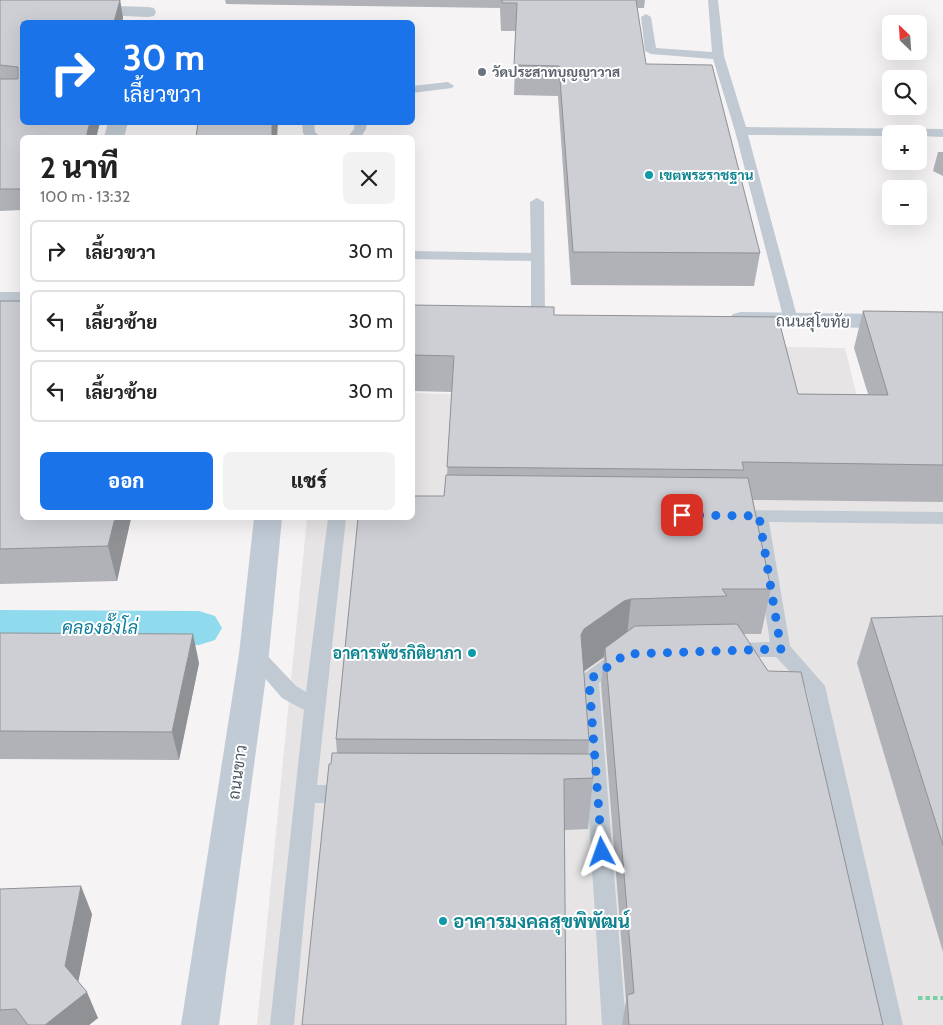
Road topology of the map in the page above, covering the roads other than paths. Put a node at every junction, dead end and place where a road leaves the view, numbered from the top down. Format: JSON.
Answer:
{"nodes":[{"id":1,"x":713,"y":0,"type":"edge"},
{"id":2,"x":69,"y":10,"type":"edge"},
{"id":3,"x":149,"y":12,"type":"edge"},
{"id":4,"x":646,"y":17,"type":"dead end"},
{"id":5,"x":718,"y":56,"type":"junction"},
{"id":6,"x":448,"y":86,"type":"dead end"},
{"id":7,"x":415,"y":90,"type":"edge"},
{"id":8,"x":741,"y":130,"type":"junction"},
{"id":9,"x":943,"y":132,"type":"edge"},
{"id":10,"x":537,"y":202,"type":"dead end"},
{"id":11,"x":415,"y":255,"type":"edge"},
{"id":12,"x":538,"y":257,"type":"junction"},
{"id":13,"x":0,"y":299,"type":"edge"},
{"id":14,"x":20,"y":299,"type":"edge"},
{"id":15,"x":538,"y":315,"type":"edge"},
{"id":16,"x":723,"y":319,"type":"edge"},
{"id":17,"x":791,"y":320,"type":"junction"},
{"id":18,"x":943,"y":322,"type":"edge"},
{"id":19,"x":719,"y":516,"type":"edge"},
{"id":20,"x":759,"y":516,"type":"junction"},
{"id":21,"x":943,"y":518,"type":"edge"},
{"id":22,"x":268,"y":520,"type":"edge"},
{"id":23,"x":337,"y":520,"type":"edge"},
{"id":24,"x":781,"y":649,"type":"junction"},
{"id":25,"x":713,"y":651,"type":"edge"},
{"id":26,"x":636,"y":653,"type":"edge"},
{"id":27,"x":254,"y":654,"type":"junction"},
{"id":28,"x":314,"y":706,"type":"junction"},
{"id":29,"x":304,"y":794,"type":"junction"},
{"id":30,"x":364,"y":794,"type":"edge"},
{"id":31,"x":543,"y":794,"type":"edge"},
{"id":32,"x":598,"y":795,"type":"junction"},
{"id":33,"x":200,"y":1025,"type":"edge"},
{"id":34,"x":282,"y":1025,"type":"edge"},
{"id":35,"x":614,"y":1025,"type":"edge"},
{"id":36,"x":891,"y":1025,"type":"edge"}],
"edges":[{"from":1,"to":5,"type":"lane"},
{"from":2,"to":3,"type":"street"},
{"from":4,"to":5,"type":"lane"},
{"from":5,"to":8,"type":"lane"},
{"from":6,"to":7,"type":"lane"},
{"from":8,"to":9,"type":"lane"},
{"from":8,"to":17,"type":"lane"},
{"from":10,"to":12,"type":"lane"},
{"from":11,"to":12,"type":"lane"},
{"from":12,"to":15,"type":"lane"},
{"from":13,"to":14,"type":"street"},
{"from":16,"to":17,"type":"street","name":"ถนนสุโขทัย"},
{"from":17,"to":18,"type":"street","name":"ถนนสุโขทัย"},
{"from":19,"to":20,"type":"lane"},
{"from":20,"to":21,"type":"lane"},
{"from":20,"to":24,"type":"lane"},
{"from":22,"to":27,"type":"street","name":"ถนนขาว"},
{"from":23,"to":28,"type":"lane"},
{"from":24,"to":25,"type":"lane"},
{"from":24,"to":36,"type":"lane"},
{"from":26,"to":32,"type":"lane"},
{"from":27,"to":28,"type":"lane"},
{"from":27,"to":33,"type":"street","name":"ถนนขาว"},
{"from":28,"to":29,"type":"lane"},
{"from":29,"to":30,"type":"lane"},
{"from":29,"to":34,"type":"lane"},
{"from":31,"to":32,"type":"lane"},
{"from":32,"to":35,"type":"lane"}]}
